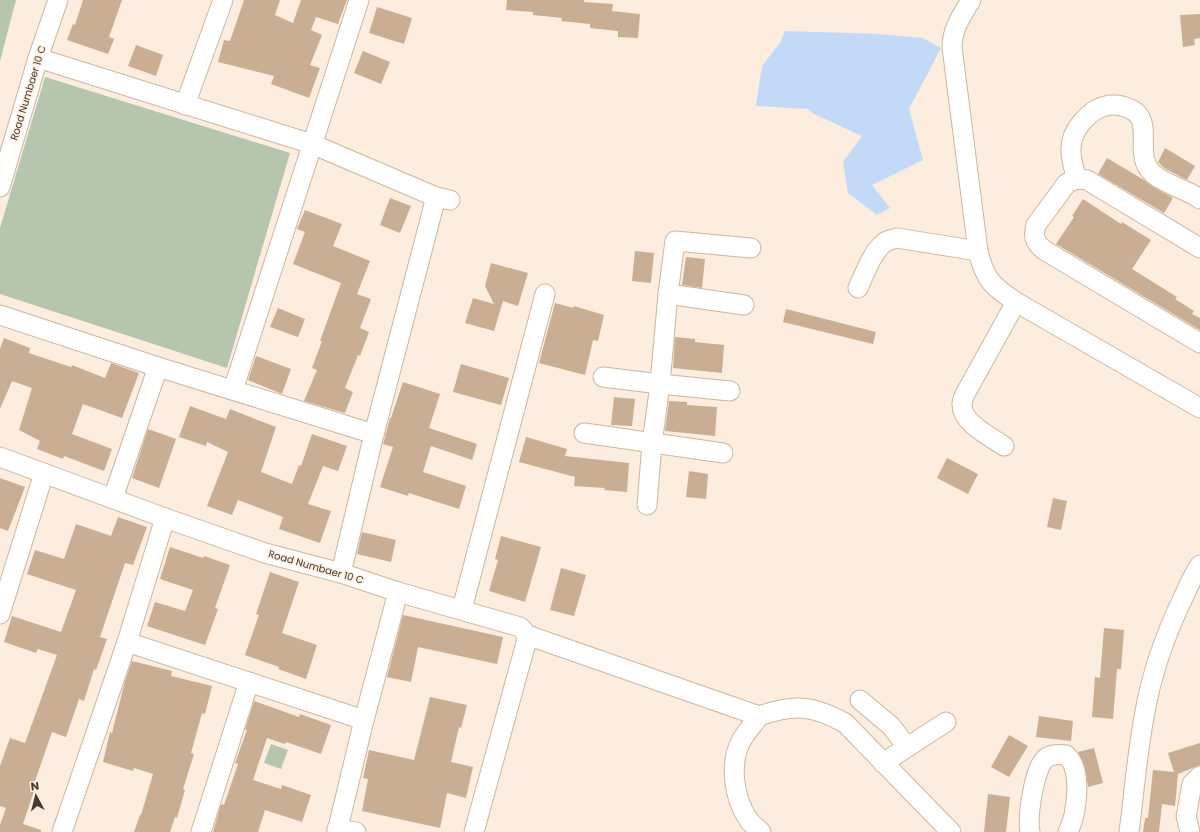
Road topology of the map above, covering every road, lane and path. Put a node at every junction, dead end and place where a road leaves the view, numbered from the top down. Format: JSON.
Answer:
{"nodes":[{"id":1,"x":58,"y":0,"type":"edge"},
{"id":2,"x":223,"y":0,"type":"edge"},
{"id":3,"x":359,"y":0,"type":"edge"},
{"id":4,"x":971,"y":0,"type":"edge"},
{"id":5,"x":38,"y":58,"type":"junction"},
{"id":6,"x":185,"y":105,"type":"junction"},
{"id":7,"x":312,"y":144,"type":"junction"},
{"id":8,"x":1,"y":178,"type":"edge"},
{"id":9,"x":1077,"y":179,"type":"junction"},
{"id":10,"x":1200,"y":199,"type":"edge"},
{"id":11,"x":751,"y":248,"type":"dead end"},
{"id":12,"x":1200,"y":248,"type":"edge"},
{"id":13,"x":978,"y":251,"type":"junction"},
{"id":14,"x":858,"y":288,"type":"dead end"},
{"id":15,"x":545,"y":294,"type":"dead end"},
{"id":16,"x":668,"y":294,"type":"junction"},
{"id":17,"x":1016,"y":302,"type":"junction"},
{"id":18,"x":744,"y":304,"type":"dead end"},
{"id":19,"x":0,"y":316,"type":"edge"},
{"id":20,"x":1200,"y":343,"type":"edge"},
{"id":21,"x":158,"y":367,"type":"junction"},
{"id":22,"x":602,"y":377,"type":"dead end"},
{"id":23,"x":660,"y":384,"type":"junction"},
{"id":24,"x":233,"y":390,"type":"junction"},
{"id":25,"x":730,"y":391,"type":"dead end"},
{"id":26,"x":1200,"y":408,"type":"edge"},
{"id":27,"x":584,"y":433,"type":"dead end"},
{"id":28,"x":374,"y":434,"type":"junction"},
{"id":29,"x":652,"y":444,"type":"junction"},
{"id":30,"x":1004,"y":446,"type":"dead end"},
{"id":31,"x":723,"y":453,"type":"dead end"},
{"id":32,"x":0,"y":457,"type":"edge"},
{"id":33,"x":44,"y":473,"type":"junction"},
{"id":34,"x":113,"y":498,"type":"junction"},
{"id":35,"x":647,"y":506,"type":"dead end"},
{"id":36,"x":165,"y":518,"type":"junction"},
{"id":37,"x":1200,"y":565,"type":"edge"},
{"id":38,"x":341,"y":573,"type":"junction"},
{"id":39,"x":398,"y":592,"type":"junction"},
{"id":40,"x":462,"y":610,"type":"junction"},
{"id":41,"x":0,"y":614,"type":"edge"},
{"id":42,"x":527,"y":635,"type":"junction"},
{"id":43,"x":127,"y":642,"type":"junction"},
{"id":44,"x":248,"y":682,"type":"junction"},
{"id":45,"x":860,"y":700,"type":"dead end"},
{"id":46,"x":760,"y":716,"type":"junction"},
{"id":47,"x":364,"y":720,"type":"junction"},
{"id":48,"x":946,"y":722,"type":"dead end"},
{"id":49,"x":907,"y":747,"type":"junction"},
{"id":50,"x":883,"y":763,"type":"junction"},
{"id":51,"x":1200,"y":776,"type":"edge"},
{"id":52,"x":337,"y":831,"type":"edge"},
{"id":53,"x":62,"y":832,"type":"edge"},
{"id":54,"x":201,"y":832,"type":"edge"},
{"id":55,"x":356,"y":832,"type":"edge"},
{"id":56,"x":474,"y":832,"type":"edge"},
{"id":57,"x":761,"y":832,"type":"edge"},
{"id":58,"x":951,"y":832,"type":"edge"},
{"id":59,"x":1030,"y":832,"type":"edge"},
{"id":60,"x":1068,"y":832,"type":"edge"},
{"id":61,"x":1129,"y":832,"type":"edge"},
{"id":62,"x":1190,"y":832,"type":"edge"}],
"edges":[{"from":1,"to":5,"type":"street","name":"Road Numbaer 10 C"},
{"from":2,"to":6,"type":"street"},
{"from":3,"to":7,"type":"street"},
{"from":4,"to":13,"type":"street"},
{"from":5,"to":6,"type":"street"},
{"from":5,"to":8,"type":"street","name":"Road Numbaer 10 C"},
{"from":6,"to":7,"type":"street"},
{"from":7,"to":24,"type":"street"},
{"from":7,"to":28,"type":"street"},
{"from":9,"to":10,"type":"street"},
{"from":9,"to":12,"type":"street"},
{"from":9,"to":20,"type":"street"},
{"from":11,"to":16,"type":"street"},
{"from":13,"to":14,"type":"street"},
{"from":13,"to":17,"type":"street"},
{"from":15,"to":40,"type":"street"},
{"from":16,"to":18,"type":"street"},
{"from":16,"to":23,"type":"street"},
{"from":17,"to":26,"type":"street"},
{"from":17,"to":30,"type":"street"},
{"from":19,"to":21,"type":"street"},
{"from":21,"to":24,"type":"street"},
{"from":21,"to":34,"type":"street"},
{"from":22,"to":23,"type":"street"},
{"from":23,"to":25,"type":"street"},
{"from":23,"to":29,"type":"street"},
{"from":24,"to":28,"type":"street"},
{"from":27,"to":29,"type":"street"},
{"from":28,"to":38,"type":"street"},
{"from":29,"to":31,"type":"street"},
{"from":29,"to":35,"type":"street"},
{"from":32,"to":33,"type":"street","name":"Road Numbaer 10 C"},
{"from":33,"to":34,"type":"street","name":"Road Numbaer 10 C"},
{"from":33,"to":41,"type":"street"},
{"from":34,"to":36,"type":"street","name":"Road Numbaer 10 C"},
{"from":36,"to":38,"type":"street","name":"Road Numbaer 10 C"},
{"from":36,"to":43,"type":"street"},
{"from":37,"to":61,"type":"street"},
{"from":38,"to":39,"type":"street","name":"Road Numbaer 10 C"},
{"from":39,"to":40,"type":"street","name":"Road Numbaer 10 C"},
{"from":39,"to":47,"type":"street"},
{"from":40,"to":42,"type":"street","name":"Road Numbaer 10 C"},
{"from":42,"to":46,"type":"street","name":"Road Numbaer 10 C"},
{"from":42,"to":56,"type":"street"},
{"from":43,"to":44,"type":"street"},
{"from":43,"to":53,"type":"street"},
{"from":44,"to":47,"type":"street"},
{"from":44,"to":54,"type":"street"},
{"from":45,"to":49,"type":"street"},
{"from":46,"to":50,"type":"street"},
{"from":46,"to":57,"type":"street"},
{"from":47,"to":52,"type":"street"},
{"from":48,"to":49,"type":"street"},
{"from":49,"to":50,"type":"street"},
{"from":50,"to":58,"type":"street"},
{"from":51,"to":62,"type":"street"},
{"from":52,"to":55,"type":"street"},
{"from":59,"to":60,"type":"street"}]}
